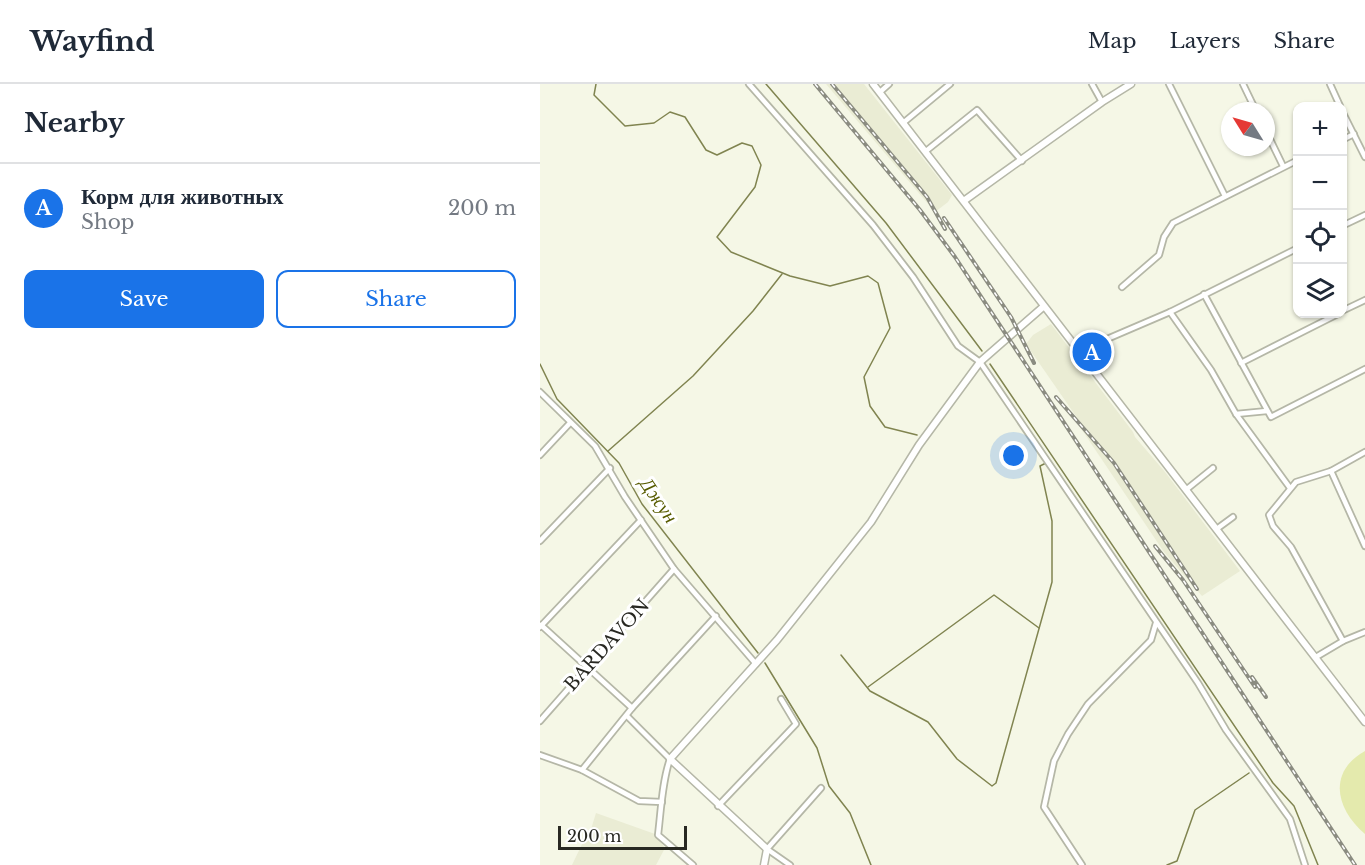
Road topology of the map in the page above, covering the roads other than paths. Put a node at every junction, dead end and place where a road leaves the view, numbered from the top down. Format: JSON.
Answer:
{"nodes":[{"id":1,"x":749,"y":84,"type":"edge"},
{"id":2,"x":873,"y":84,"type":"edge"},
{"id":3,"x":889,"y":84,"type":"edge"},
{"id":4,"x":950,"y":84,"type":"edge"},
{"id":5,"x":1092,"y":84,"type":"edge"},
{"id":6,"x":1131,"y":84,"type":"edge"},
{"id":7,"x":1169,"y":84,"type":"edge"},
{"id":8,"x":1243,"y":84,"type":"edge"},
{"id":9,"x":1330,"y":84,"type":"edge"},
{"id":10,"x":880,"y":92,"type":"junction"},
{"id":11,"x":1102,"y":102,"type":"junction"},
{"id":12,"x":1252,"y":102,"type":"edge"},
{"id":13,"x":1338,"y":102,"type":"edge"},
{"id":14,"x":1347,"y":121,"type":"edge"},
{"id":15,"x":903,"y":123,"type":"junction"},
{"id":16,"x":1354,"y":135,"type":"junction"},
{"id":17,"x":1347,"y":138,"type":"edge"},
{"id":18,"x":1275,"y":150,"type":"edge"},
{"id":19,"x":926,"y":151,"type":"junction"},
{"id":20,"x":1365,"y":157,"type":"edge"},
{"id":21,"x":1022,"y":161,"type":"junction"},
{"id":22,"x":1293,"y":162,"type":"edge"},
{"id":23,"x":1283,"y":166,"type":"junction"},
{"id":24,"x":1225,"y":196,"type":"junction"},
{"id":25,"x":965,"y":201,"type":"junction"},
{"id":26,"x":1365,"y":215,"type":"edge"},
{"id":27,"x":1347,"y":224,"type":"edge"},
{"id":28,"x":1293,"y":250,"type":"edge"},
{"id":29,"x":1122,"y":287,"type":"dead end"},
{"id":30,"x":1204,"y":294,"type":"junction"},
{"id":31,"x":1365,"y":300,"type":"edge"},
{"id":32,"x":1043,"y":307,"type":"junction"},
{"id":33,"x":1347,"y":309,"type":"edge"},
{"id":34,"x":1170,"y":312,"type":"junction"},
{"id":35,"x":1330,"y":318,"type":"edge"},
{"id":36,"x":1079,"y":351,"type":"junction"},
{"id":37,"x":980,"y":362,"type":"junction"},
{"id":38,"x":1241,"y":363,"type":"junction"},
{"id":39,"x":1365,"y":369,"type":"edge"},
{"id":40,"x":540,"y":392,"type":"edge"},
{"id":41,"x":1267,"y":411,"type":"junction"},
{"id":42,"x":1236,"y":414,"type":"junction"},
{"id":43,"x":570,"y":423,"type":"junction"},
{"id":44,"x":1365,"y":452,"type":"edge"},
{"id":45,"x":540,"y":455,"type":"edge"},
{"id":46,"x":610,"y":468,"type":"junction"},
{"id":47,"x":1213,"y":468,"type":"dead end"},
{"id":48,"x":1330,"y":471,"type":"junction"},
{"id":49,"x":1290,"y":488,"type":"junction"},
{"id":50,"x":1187,"y":489,"type":"junction"},
{"id":51,"x":1233,"y":517,"type":"dead end"},
{"id":52,"x":641,"y":520,"type":"junction"},
{"id":53,"x":1218,"y":528,"type":"junction"},
{"id":54,"x":540,"y":541,"type":"edge"},
{"id":55,"x":1365,"y":546,"type":"edge"},
{"id":56,"x":674,"y":569,"type":"junction"},
{"id":57,"x":716,"y":616,"type":"junction"},
{"id":58,"x":1155,"y":620,"type":"junction"},
{"id":59,"x":540,"y":626,"type":"edge"},
{"id":60,"x":1162,"y":630,"type":"junction"},
{"id":61,"x":1365,"y":632,"type":"edge"},
{"id":62,"x":1151,"y":640,"type":"junction"},
{"id":63,"x":1343,"y":640,"type":"junction"},
{"id":64,"x":1316,"y":657,"type":"junction"},
{"id":65,"x":756,"y":664,"type":"junction"},
{"id":66,"x":588,"y":666,"type":"junction"},
{"id":67,"x":781,"y":699,"type":"dead end"},
{"id":68,"x":632,"y":708,"type":"junction"},
{"id":69,"x":1363,"y":714,"type":"edge"},
{"id":70,"x":627,"y":716,"type":"junction"},
{"id":71,"x":540,"y":721,"type":"edge"},
{"id":72,"x":1365,"y":722,"type":"edge"},
{"id":73,"x":540,"y":755,"type":"edge"},
{"id":74,"x":670,"y":759,"type":"junction"},
{"id":75,"x":582,"y":770,"type":"junction"},
{"id":76,"x":821,"y":788,"type":"dead end"},
{"id":77,"x":662,"y":802,"type":"junction"},
{"id":78,"x":718,"y":806,"type":"junction"},
{"id":79,"x":767,"y":849,"type":"junction"},
{"id":80,"x":693,"y":865,"type":"edge"},
{"id":81,"x":764,"y":865,"type":"edge"},
{"id":82,"x":790,"y":865,"type":"edge"},
{"id":83,"x":1082,"y":865,"type":"edge"},
{"id":84,"x":1305,"y":865,"type":"edge"}],
"edges":[{"from":1,"to":37,"type":"street"},
{"from":2,"to":10,"type":"main road"},
{"from":3,"to":10,"type":"street"},
{"from":4,"to":15,"type":"street"},
{"from":5,"to":11,"type":"street"},
{"from":6,"to":11,"type":"main road"},
{"from":7,"to":24,"type":"street"},
{"from":8,"to":12,"type":"street"},
{"from":9,"to":13,"type":"street"},
{"from":10,"to":15,"type":"main road"},
{"from":11,"to":21,"type":"main road"},
{"from":14,"to":16,"type":"street"},
{"from":15,"to":19,"type":"main road"},
{"from":16,"to":17,"type":"street"},
{"from":16,"to":20,"type":"street"},
{"from":18,"to":23,"type":"street"},
{"from":19,"to":21,"type":"street"},
{"from":19,"to":25,"type":"main road"},
{"from":21,"to":25,"type":"main road"},
{"from":22,"to":23,"type":"street"},
{"from":23,"to":24,"type":"street"},
{"from":24,"to":29,"type":"street"},
{"from":25,"to":32,"type":"main road"},
{"from":26,"to":27,"type":"street"},
{"from":28,"to":30,"type":"street"},
{"from":30,"to":34,"type":"street"},
{"from":30,"to":38,"type":"street"},
{"from":31,"to":33,"type":"street"},
{"from":32,"to":36,"type":"main road"},
{"from":32,"to":37,"type":"main road"},
{"from":34,"to":36,"type":"street"},
{"from":34,"to":42,"type":"street"},
{"from":35,"to":38,"type":"street"},
{"from":36,"to":50,"type":"main road"},
{"from":37,"to":58,"type":"street"},
{"from":37,"to":65,"type":"main road"},
{"from":38,"to":41,"type":"street"},
{"from":39,"to":41,"type":"street"},
{"from":40,"to":43,"type":"street"},
{"from":41,"to":42,"type":"street"},
{"from":42,"to":49,"type":"street"},
{"from":43,"to":45,"type":"street"},
{"from":43,"to":46,"type":"street"},
{"from":44,"to":48,"type":"street"},
{"from":46,"to":52,"type":"street"},
{"from":46,"to":54,"type":"street"},
{"from":47,"to":50,"type":"street"},
{"from":48,"to":49,"type":"street"},
{"from":48,"to":55,"type":"street"},
{"from":49,"to":63,"type":"street"},
{"from":50,"to":53,"type":"main road"},
{"from":51,"to":53,"type":"street"},
{"from":52,"to":56,"type":"street"},
{"from":52,"to":59,"type":"street"},
{"from":53,"to":64,"type":"main road"},
{"from":56,"to":57,"type":"street"},
{"from":56,"to":66,"type":"street","name":"BARDAVON"},
{"from":57,"to":65,"type":"street"},
{"from":57,"to":68,"type":"street"},
{"from":58,"to":60,"type":"street"},
{"from":58,"to":62,"type":"street"},
{"from":59,"to":66,"type":"street"},
{"from":60,"to":62,"type":"street"},
{"from":60,"to":84,"type":"street"},
{"from":61,"to":63,"type":"street"},
{"from":62,"to":83,"type":"street"},
{"from":63,"to":64,"type":"street"},
{"from":64,"to":69,"type":"main road"},
{"from":65,"to":74,"type":"main road"},
{"from":66,"to":68,"type":"street"},
{"from":66,"to":71,"type":"street","name":"BARDAVON"},
{"from":67,"to":78,"type":"street"},
{"from":68,"to":70,"type":"street"},
{"from":69,"to":72,"type":"main road"},
{"from":70,"to":74,"type":"street"},
{"from":70,"to":75,"type":"street"},
{"from":73,"to":75,"type":"street"},
{"from":74,"to":77,"type":"street"},
{"from":74,"to":78,"type":"main road"},
{"from":75,"to":77,"type":"street"},
{"from":76,"to":79,"type":"street"},
{"from":77,"to":80,"type":"street"},
{"from":78,"to":79,"type":"main road"},
{"from":79,"to":81,"type":"main road"},
{"from":79,"to":82,"type":"street"}]}
